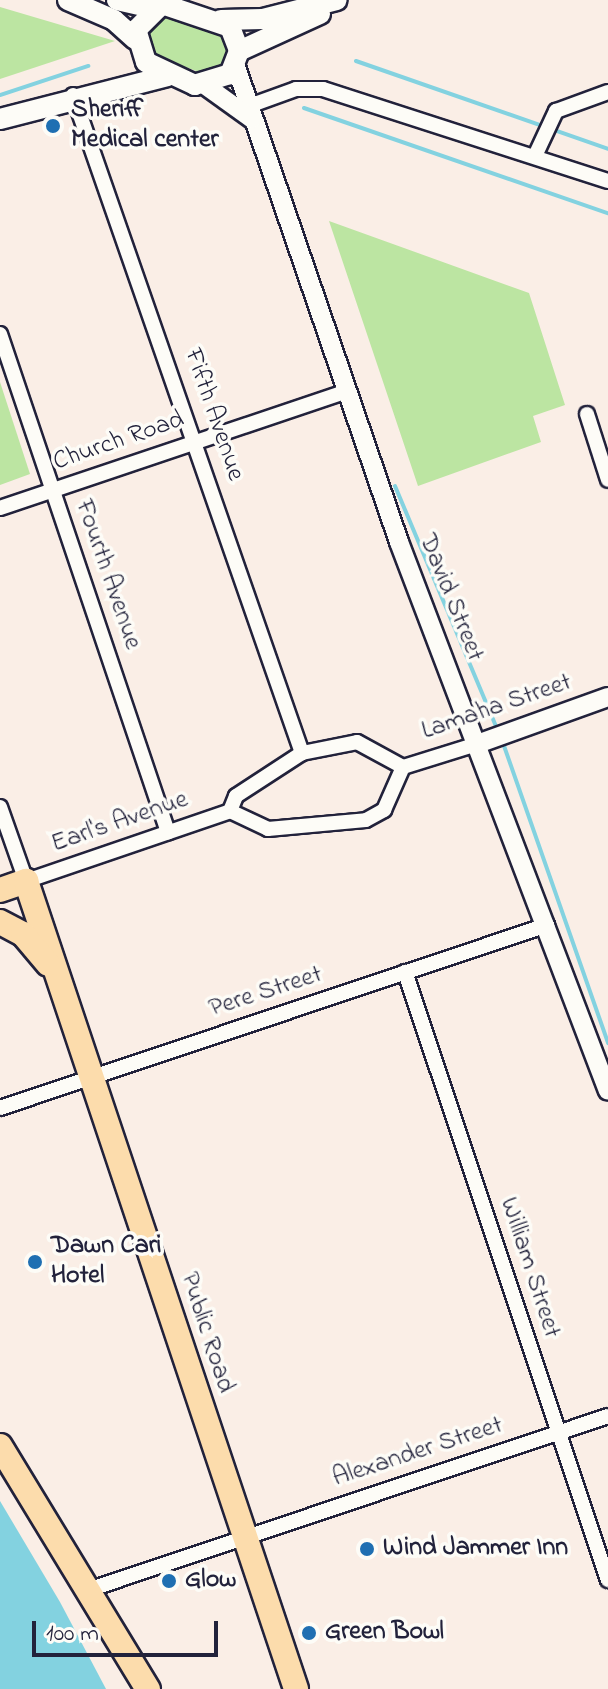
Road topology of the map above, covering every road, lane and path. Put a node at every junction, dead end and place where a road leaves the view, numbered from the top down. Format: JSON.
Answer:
{"nodes":[{"id":1,"x":117,"y":0,"type":"edge"},
{"id":2,"x":337,"y":0,"type":"edge"},
{"id":3,"x":344,"y":0,"type":"edge"},
{"id":4,"x":76,"y":3,"type":"edge"},
{"id":5,"x":151,"y":8,"type":"junction"},
{"id":6,"x":221,"y":20,"type":"junction"},
{"id":7,"x":136,"y":44,"type":"junction"},
{"id":8,"x":238,"y":59,"type":"junction"},
{"id":9,"x":168,"y":76,"type":"junction"},
{"id":10,"x":106,"y":86,"type":"junction"},
{"id":11,"x":206,"y":86,"type":"junction"},
{"id":12,"x":608,"y":92,"type":"edge"},
{"id":13,"x":73,"y":95,"type":"junction"},
{"id":14,"x":251,"y":113,"type":"junction"},
{"id":15,"x":0,"y":119,"type":"edge"},
{"id":16,"x":535,"y":156,"type":"junction"},
{"id":17,"x":608,"y":181,"type":"edge"},
{"id":18,"x":0,"y":334,"type":"edge"},
{"id":19,"x":345,"y":392,"type":"junction"},
{"id":20,"x":587,"y":414,"type":"dead end"},
{"id":21,"x":198,"y":441,"type":"junction"},
{"id":22,"x":608,"y":480,"type":"edge"},
{"id":23,"x":53,"y":490,"type":"junction"},
{"id":24,"x":0,"y":508,"type":"edge"},
{"id":25,"x":608,"y":697,"type":"edge"},
{"id":26,"x":493,"y":738,"type":"junction"},
{"id":27,"x":302,"y":753,"type":"junction"},
{"id":28,"x":403,"y":767,"type":"junction"},
{"id":29,"x":0,"y":807,"type":"edge"},
{"id":30,"x":230,"y":811,"type":"junction"},
{"id":31,"x":168,"y":832,"type":"junction"},
{"id":32,"x":26,"y":881,"type":"junction"},
{"id":33,"x":0,"y":890,"type":"edge"},
{"id":34,"x":0,"y":922,"type":"edge"},
{"id":35,"x":547,"y":925,"type":"junction"},
{"id":36,"x":405,"y":972,"type":"junction"},
{"id":37,"x":66,"y":993,"type":"junction"},
{"id":38,"x":95,"y":1076,"type":"junction"},
{"id":39,"x":608,"y":1091,"type":"edge"},
{"id":40,"x":0,"y":1108,"type":"edge"},
{"id":41,"x":608,"y":1416,"type":"edge"},
{"id":42,"x":559,"y":1433,"type":"junction"},
{"id":43,"x":0,"y":1446,"type":"edge"},
{"id":44,"x":243,"y":1534,"type":"junction"},
{"id":45,"x":608,"y":1580,"type":"edge"},
{"id":46,"x":88,"y":1590,"type":"junction"},
{"id":47,"x":148,"y":1689,"type":"edge"},
{"id":48,"x":296,"y":1689,"type":"edge"}],
"edges":[{"from":1,"to":5,"type":"main road"},
{"from":2,"to":6,"type":"main road"},
{"from":3,"to":8,"type":"main road"},
{"from":4,"to":7,"type":"main road"},
{"from":5,"to":6,"type":"main road"},
{"from":5,"to":7,"type":"main road"},
{"from":6,"to":8,"type":"main road"},
{"from":7,"to":9,"type":"main road"},
{"from":7,"to":10,"type":"main road"},
{"from":8,"to":11,"type":"main road"},
{"from":8,"to":14,"type":"street","name":"David Street"},
{"from":9,"to":10,"type":"main road"},
{"from":9,"to":11,"type":"main road"},
{"from":10,"to":13,"type":"main road"},
{"from":11,"to":14,"type":"street"},
{"from":12,"to":16,"type":"street"},
{"from":13,"to":15,"type":"main road"},
{"from":13,"to":21,"type":"street","name":"Fifth Avenue"},
{"from":14,"to":16,"type":"street"},
{"from":14,"to":19,"type":"street","name":"David Street"},
{"from":16,"to":17,"type":"street"},
{"from":18,"to":23,"type":"street","name":"Fourth Avenue"},
{"from":19,"to":21,"type":"street","name":"Church Road"},
{"from":19,"to":26,"type":"street","name":"David Street"},
{"from":20,"to":22,"type":"street"},
{"from":21,"to":23,"type":"street","name":"Church Road"},
{"from":21,"to":27,"type":"street","name":"Fifth Avenue"},
{"from":23,"to":24,"type":"street","name":"Church Road"},
{"from":23,"to":31,"type":"street","name":"Fourth Avenue"},
{"from":25,"to":26,"type":"street","name":"Lamaha Street"},
{"from":26,"to":28,"type":"street","name":"Lamaha Street"},
{"from":26,"to":35,"type":"street","name":"David Street"},
{"from":27,"to":28,"type":"street","name":"Earl's Avenue"},
{"from":27,"to":30,"type":"street","name":"Earl's Avenue"},
{"from":28,"to":30,"type":"street","name":"Earl's Avenue"},
{"from":29,"to":32,"type":"street"},
{"from":30,"to":31,"type":"street","name":"Earl's Avenue"},
{"from":31,"to":32,"type":"street","name":"Earl's Avenue"},
{"from":32,"to":33,"type":"main road"},
{"from":32,"to":37,"type":"main road"},
{"from":34,"to":37,"type":"main road"},
{"from":35,"to":36,"type":"street","name":"Pere Street"},
{"from":35,"to":39,"type":"street","name":"David Street"},
{"from":36,"to":38,"type":"street","name":"Pere Street"},
{"from":36,"to":42,"type":"street","name":"William Street"},
{"from":37,"to":38,"type":"main road","name":"Public Road"},
{"from":38,"to":40,"type":"street","name":"Pere Street"},
{"from":38,"to":44,"type":"main road","name":"Public Road"},
{"from":41,"to":42,"type":"street","name":"Alexander Street"},
{"from":42,"to":44,"type":"street","name":"Alexander Street"},
{"from":42,"to":45,"type":"street","name":"William Street"},
{"from":43,"to":46,"type":"main road"},
{"from":44,"to":46,"type":"street","name":"Alexander Street"},
{"from":44,"to":48,"type":"main road","name":"Public Road"},
{"from":46,"to":47,"type":"main road"}]}
